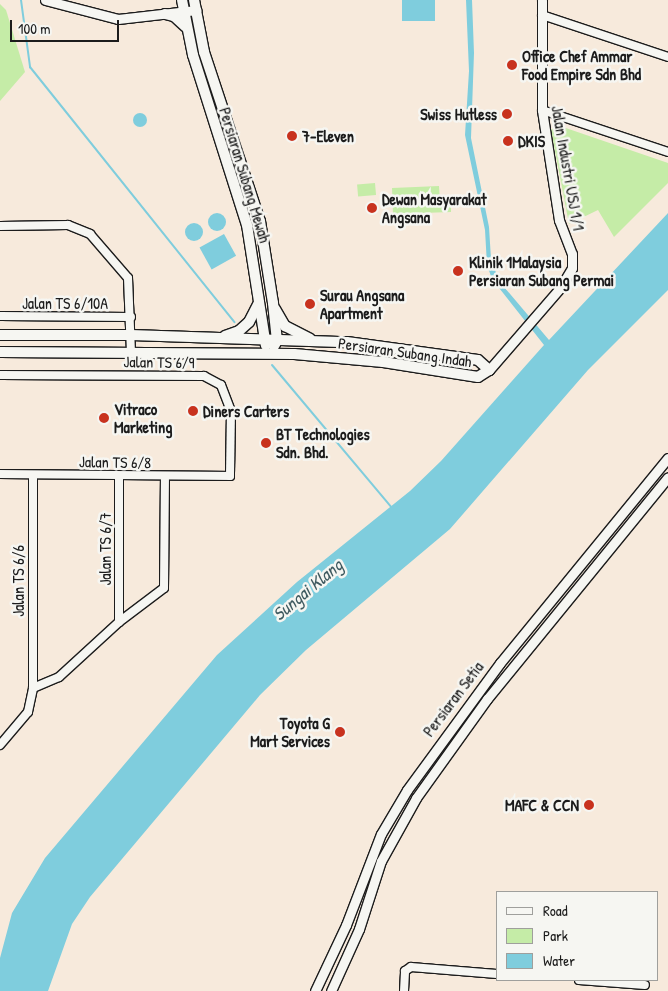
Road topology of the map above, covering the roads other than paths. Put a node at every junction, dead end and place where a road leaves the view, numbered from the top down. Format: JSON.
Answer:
{"nodes":[{"id":1,"x":45,"y":0,"type":"edge"},
{"id":2,"x":180,"y":0,"type":"edge"},
{"id":3,"x":542,"y":0,"type":"edge"},
{"id":4,"x":195,"y":5,"type":"edge"},
{"id":5,"x":184,"y":11,"type":"junction"},
{"id":6,"x":166,"y":14,"type":"junction"},
{"id":7,"x":542,"y":15,"type":"junction"},
{"id":8,"x":187,"y":28,"type":"junction"},
{"id":9,"x":668,"y":57,"type":"edge"},
{"id":10,"x":542,"y":110,"type":"junction"},
{"id":11,"x":668,"y":152,"type":"edge"},
{"id":12,"x":0,"y":226,"type":"edge"},
{"id":13,"x":260,"y":302,"type":"junction"},
{"id":14,"x":273,"y":303,"type":"junction"},
{"id":15,"x":0,"y":316,"type":"edge"},
{"id":16,"x":131,"y":317,"type":"junction"},
{"id":17,"x":0,"y":335,"type":"edge"},
{"id":18,"x":131,"y":335,"type":"junction"},
{"id":19,"x":214,"y":338,"type":"junction"},
{"id":20,"x":263,"y":341,"type":"junction"},
{"id":21,"x":277,"y":341,"type":"junction"},
{"id":22,"x":315,"y":341,"type":"junction"},
{"id":23,"x":0,"y":352,"type":"edge"},
{"id":24,"x":131,"y":352,"type":"junction"},
{"id":25,"x":270,"y":353,"type":"junction"},
{"id":26,"x":488,"y":370,"type":"junction"},
{"id":27,"x":0,"y":375,"type":"edge"},
{"id":28,"x":668,"y":458,"type":"edge"},
{"id":29,"x":0,"y":474,"type":"edge"},
{"id":30,"x":33,"y":475,"type":"junction"},
{"id":31,"x":119,"y":476,"type":"junction"},
{"id":32,"x":165,"y":476,"type":"junction"},
{"id":33,"x":230,"y":476,"type":"joint"},
{"id":34,"x":668,"y":477,"type":"edge"},
{"id":35,"x":119,"y":622,"type":"junction"},
{"id":36,"x":33,"y":688,"type":"junction"},
{"id":37,"x":0,"y":744,"type":"edge"},
{"id":38,"x":496,"y":974,"type":"edge"},
{"id":39,"x":592,"y":981,"type":"edge"},
{"id":40,"x":645,"y":985,"type":"edge"},
{"id":41,"x":315,"y":991,"type":"edge"},
{"id":42,"x":331,"y":991,"type":"edge"},
{"id":43,"x":404,"y":991,"type":"edge"}],
"edges":[{"from":1,"to":6,"type":"street"},
{"from":2,"to":5,"type":"main road","name":"Persiaran Subang Mewah"},
{"from":2,"to":6,"type":"main road"},
{"from":3,"to":7,"type":"street","name":"Jalan Industri USJ 1/1"},
{"from":4,"to":5,"type":"street"},
{"from":4,"to":14,"type":"main road","name":"Persiaran Subang Mewah"},
{"from":5,"to":6,"type":"street"},
{"from":5,"to":8,"type":"main road","name":"Persiaran Subang Mewah"},
{"from":6,"to":8,"type":"main road"},
{"from":7,"to":9,"type":"street"},
{"from":7,"to":10,"type":"street","name":"Jalan Industri USJ 1/1"},
{"from":8,"to":13,"type":"main road","name":"Persiaran Subang Mewah"},
{"from":10,"to":11,"type":"street"},
{"from":10,"to":26,"type":"street","name":"Jalan Industri USJ 1/1"},
{"from":12,"to":16,"type":"street"},
{"from":13,"to":19,"type":"main road"},
{"from":13,"to":20,"type":"main road","name":"Persiaran Subang Mewah"},
{"from":14,"to":21,"type":"main road","name":"Persiaran Subang Mewah"},
{"from":14,"to":22,"type":"main road"},
{"from":15,"to":16,"type":"street","name":"Jalan TS 6/10A"},
{"from":16,"to":18,"type":"street"},
{"from":17,"to":18,"type":"main road","name":"Persiaran Subang Indah"},
{"from":18,"to":19,"type":"main road","name":"Persiaran Subang Indah"},
{"from":18,"to":24,"type":"street"},
{"from":19,"to":20,"type":"main road","name":"Persiaran Subang Indah"},
{"from":20,"to":21,"type":"main road","name":"Persiaran Subang Indah"},
{"from":20,"to":25,"type":"main road","name":"Persiaran Subang Mewah"},
{"from":21,"to":22,"type":"main road","name":"Persiaran Subang Indah"},
{"from":21,"to":25,"type":"main road"},
{"from":22,"to":26,"type":"main road","name":"Persiaran Subang Indah"},
{"from":23,"to":24,"type":"main road","name":"Persiaran Subang Indah"},
{"from":24,"to":25,"type":"main road","name":"Persiaran Subang Indah"},
{"from":25,"to":26,"type":"main road","name":"Persiaran Subang Indah"},
{"from":27,"to":33,"type":"street","name":"Jalan TS 6/9"},
{"from":28,"to":41,"type":"street","name":"Persiaran Setia"},
{"from":29,"to":30,"type":"street","name":"Jalan TS 6/8"},
{"from":30,"to":31,"type":"street","name":"Jalan TS 6/8"},
{"from":30,"to":36,"type":"street","name":"Jalan TS 6/6"},
{"from":31,"to":32,"type":"street","name":"Jalan TS 6/8"},
{"from":31,"to":35,"type":"street","name":"Jalan TS 6/7"},
{"from":32,"to":33,"type":"street","name":"Jalan TS 6/8"},
{"from":32,"to":35,"type":"street"},
{"from":34,"to":42,"type":"street","name":"Persiaran Setia"},
{"from":35,"to":36,"type":"street"},
{"from":36,"to":37,"type":"street","name":"Jalan TS 6/6"},
{"from":38,"to":43,"type":"street"},
{"from":39,"to":40,"type":"street"}]}
